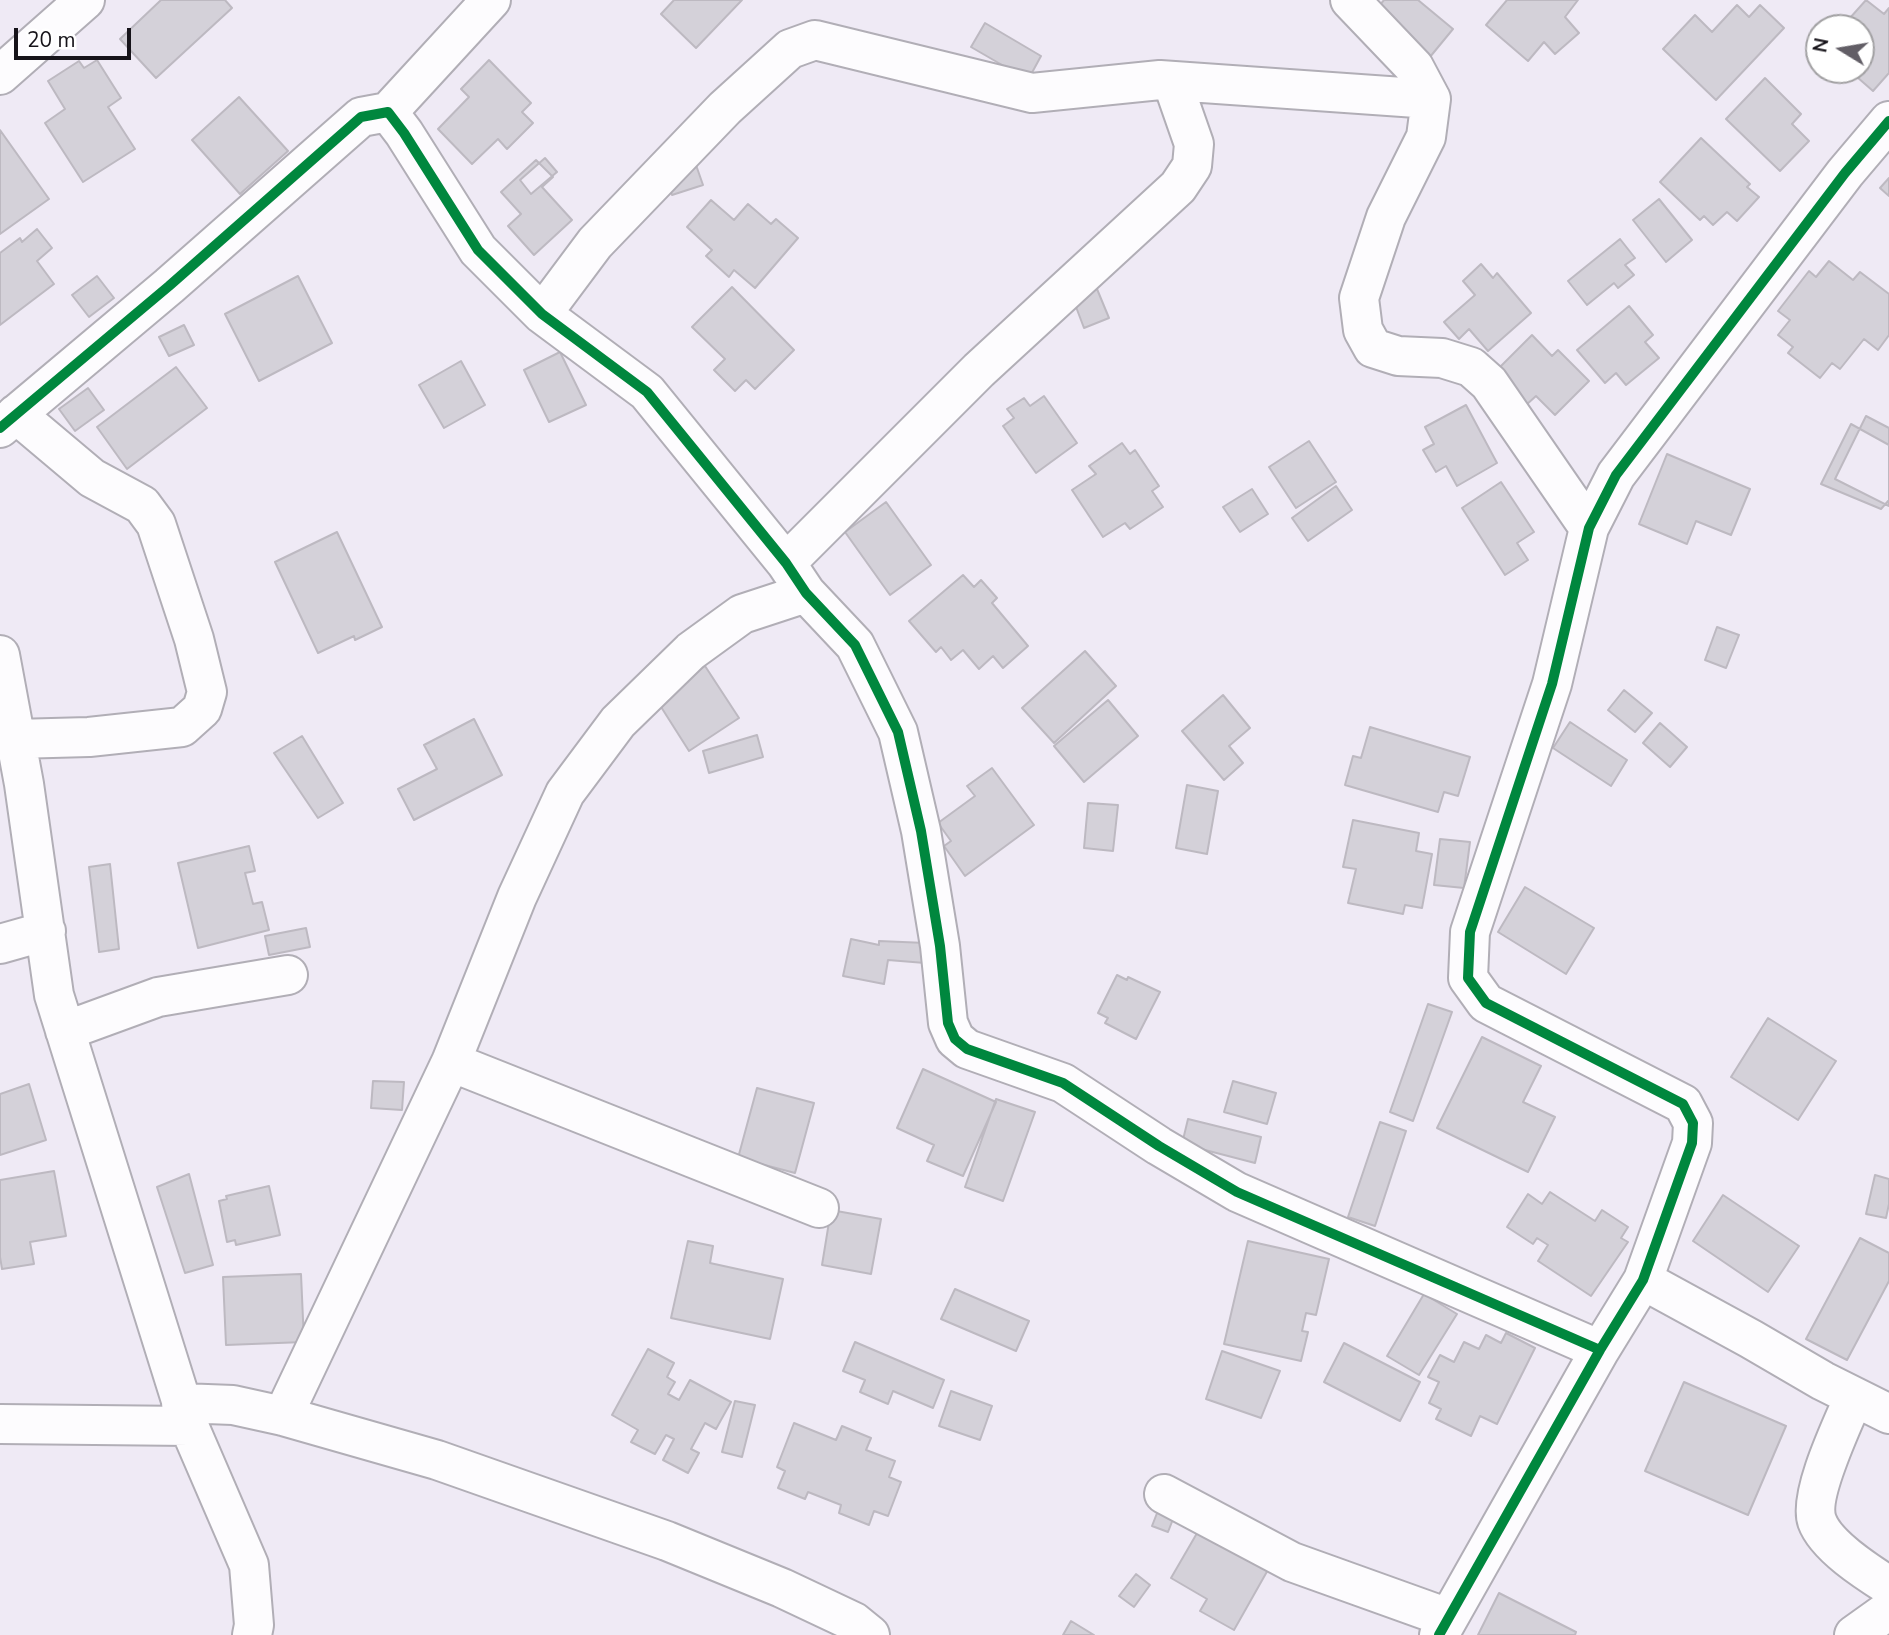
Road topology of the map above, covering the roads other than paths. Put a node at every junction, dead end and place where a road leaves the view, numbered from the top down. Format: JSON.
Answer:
{"nodes":[{"id":1,"x":85,"y":0,"type":"edge"},
{"id":2,"x":491,"y":0,"type":"edge"},
{"id":3,"x":1350,"y":0,"type":"edge"},
{"id":4,"x":0,"y":75,"type":"edge"},
{"id":5,"x":1172,"y":81,"type":"junction"},
{"id":6,"x":1431,"y":99,"type":"junction"},
{"id":7,"x":388,"y":112,"type":"junction"},
{"id":8,"x":1889,"y":121,"type":"edge"},
{"id":9,"x":542,"y":314,"type":"junction"},
{"id":10,"x":8,"y":421,"type":"edge"},
{"id":11,"x":1589,"y":528,"type":"junction"},
{"id":12,"x":796,"y":578,"type":"junction"},
{"id":13,"x":0,"y":655,"type":"edge"},
{"id":14,"x":15,"y":739,"type":"junction"},
{"id":15,"x":46,"y":931,"type":"junction"},
{"id":16,"x":0,"y":944,"type":"edge"},
{"id":17,"x":288,"y":975,"type":"dead end"},
{"id":18,"x":65,"y":1031,"type":"junction"},
{"id":19,"x":451,"y":1062,"type":"junction"},
{"id":20,"x":819,"y":1208,"type":"dead end"},
{"id":21,"x":1643,"y":1280,"type":"junction"},
{"id":22,"x":1600,"y":1350,"type":"junction"},
{"id":23,"x":1854,"y":1397,"type":"junction"},
{"id":24,"x":185,"y":1414,"type":"junction"},
{"id":25,"x":1889,"y":1414,"type":"edge"},
{"id":26,"x":283,"y":1416,"type":"junction"},
{"id":27,"x":0,"y":1424,"type":"edge"},
{"id":28,"x":1164,"y":1494,"type":"dead end"},
{"id":29,"x":1889,"y":1586,"type":"edge"},
{"id":30,"x":1889,"y":1610,"type":"edge"},
{"id":31,"x":1444,"y":1627,"type":"edge"},
{"id":32,"x":254,"y":1632,"type":"edge"},
{"id":33,"x":870,"y":1635,"type":"edge"},
{"id":34,"x":1854,"y":1635,"type":"edge"}],
"edges":[{"from":1,"to":4,"type":"street"},
{"from":2,"to":7,"type":"street"},
{"from":3,"to":6,"type":"street"},
{"from":5,"to":6,"type":"street"},
{"from":5,"to":9,"type":"street"},
{"from":5,"to":12,"type":"street"},
{"from":6,"to":11,"type":"street"},
{"from":7,"to":9,"type":"street"},
{"from":7,"to":10,"type":"street"},
{"from":8,"to":11,"type":"street"},
{"from":9,"to":12,"type":"street"},
{"from":10,"to":14,"type":"street"},
{"from":11,"to":21,"type":"street"},
{"from":12,"to":19,"type":"street"},
{"from":12,"to":22,"type":"street"},
{"from":13,"to":14,"type":"street"},
{"from":14,"to":15,"type":"street"},
{"from":15,"to":16,"type":"street"},
{"from":15,"to":18,"type":"street"},
{"from":17,"to":18,"type":"street"},
{"from":18,"to":24,"type":"street"},
{"from":19,"to":20,"type":"street"},
{"from":19,"to":26,"type":"street"},
{"from":21,"to":22,"type":"street"},
{"from":21,"to":23,"type":"street"},
{"from":22,"to":31,"type":"street"},
{"from":23,"to":25,"type":"street"},
{"from":23,"to":29,"type":"street"},
{"from":24,"to":26,"type":"street"},
{"from":24,"to":27,"type":"street"},
{"from":24,"to":32,"type":"street"},
{"from":26,"to":33,"type":"street"},
{"from":28,"to":31,"type":"street"},
{"from":30,"to":34,"type":"street"}]}
